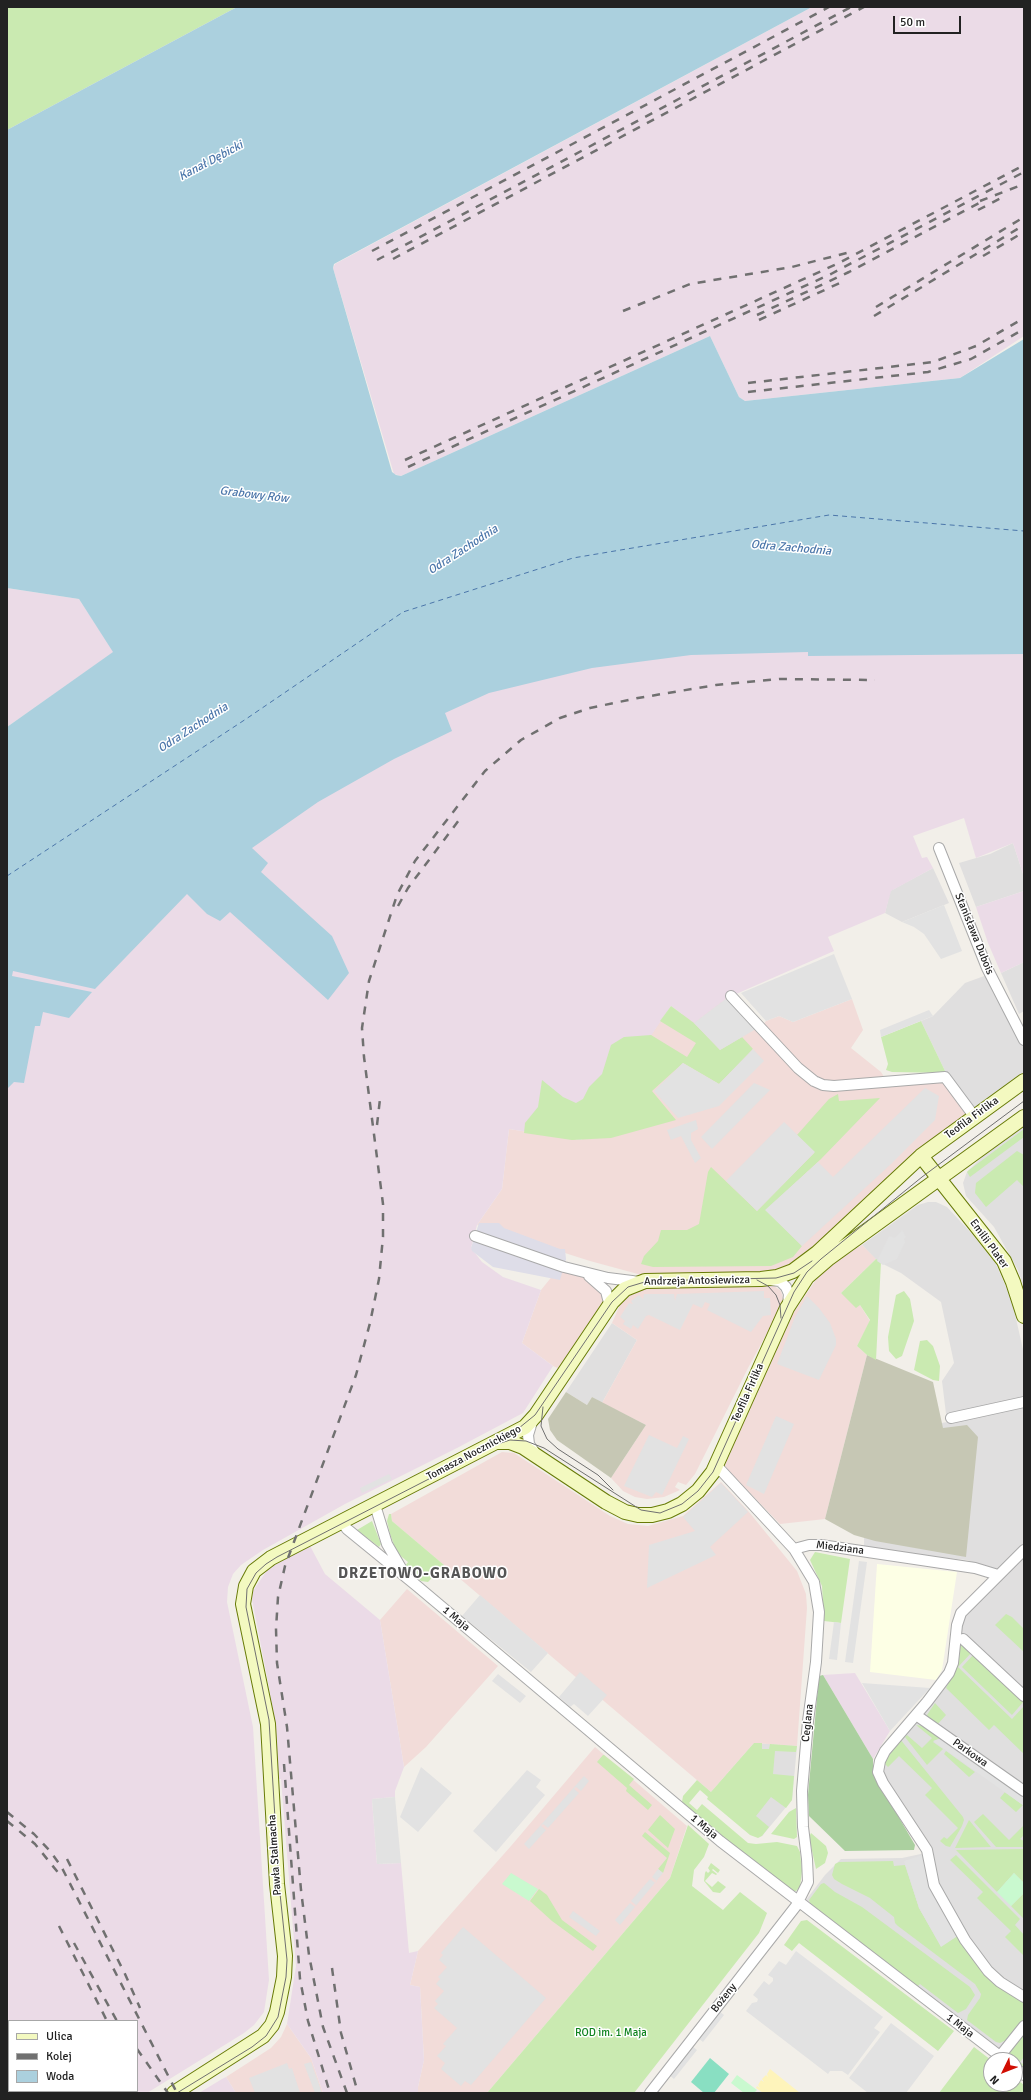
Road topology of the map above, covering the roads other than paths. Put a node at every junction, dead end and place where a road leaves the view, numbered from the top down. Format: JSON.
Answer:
{"nodes":[{"id":1,"x":939,"y":848,"type":"dead end"},
{"id":2,"x":731,"y":996,"type":"dead end"},
{"id":3,"x":1013,"y":1019,"type":"junction"},
{"id":4,"x":1024,"y":1034,"type":"edge"},
{"id":5,"x":1024,"y":1040,"type":"edge"},
{"id":6,"x":1024,"y":1081,"type":"edge"},
{"id":7,"x":974,"y":1116,"type":"junction"},
{"id":8,"x":1022,"y":1120,"type":"edge"},
{"id":9,"x":920,"y":1156,"type":"junction"},
{"id":10,"x":939,"y":1179,"type":"junction"},
{"id":11,"x":475,"y":1236,"type":"dead end"},
{"id":12,"x":584,"y":1273,"type":"junction"},
{"id":13,"x":762,"y":1279,"type":"junction"},
{"id":14,"x":642,"y":1282,"type":"junction"},
{"id":15,"x":787,"y":1308,"type":"junction"},
{"id":16,"x":606,"y":1310,"type":"junction"},
{"id":17,"x":1024,"y":1316,"type":"edge"},
{"id":18,"x":1024,"y":1402,"type":"edge"},
{"id":19,"x":536,"y":1415,"type":"junction"},
{"id":20,"x":951,"y":1418,"type":"dead end"},
{"id":21,"x":496,"y":1442,"type":"junction"},
{"id":22,"x":538,"y":1456,"type":"junction"},
{"id":23,"x":716,"y":1465,"type":"junction"},
{"id":24,"x":375,"y":1505,"type":"junction"},
{"id":25,"x":342,"y":1522,"type":"junction"},
{"id":26,"x":794,"y":1549,"type":"junction"},
{"id":27,"x":1024,"y":1550,"type":"edge"},
{"id":28,"x":257,"y":1568,"type":"joint"},
{"id":29,"x":998,"y":1576,"type":"junction"},
{"id":30,"x":417,"y":1586,"type":"junction"},
{"id":31,"x":963,"y":1639,"type":"dead end"},
{"id":32,"x":1024,"y":1696,"type":"edge"},
{"id":33,"x":916,"y":1715,"type":"junction"},
{"id":34,"x":1024,"y":1791,"type":"edge"},
{"id":35,"x":798,"y":1902,"type":"junction"},
{"id":36,"x":1024,"y":1996,"type":"edge"},
{"id":37,"x":1024,"y":2026,"type":"edge"},
{"id":38,"x":994,"y":2052,"type":"edge"},
{"id":39,"x":1006,"y":2052,"type":"edge"},
{"id":40,"x":174,"y":2093,"type":"edge"},
{"id":41,"x":650,"y":2093,"type":"edge"}],
"edges":[{"from":1,"to":3,"type":"street","name":"Stanisława Dubois"},
{"from":2,"to":7,"type":"street"},
{"from":3,"to":4,"type":"street","name":"Stanisława Dubois"},
{"from":3,"to":5,"type":"street","name":"Stanisława Dubois"},
{"from":6,"to":7,"type":"street","name":"Teofila Firlika"},
{"from":7,"to":9,"type":"street","name":"Teofila Firlika"},
{"from":8,"to":10,"type":"street","name":"Teofila Firlika"},
{"from":9,"to":10,"type":"street"},
{"from":9,"to":13,"type":"street","name":"Teofila Firlika"},
{"from":10,"to":15,"type":"street","name":"Teofila Firlika"},
{"from":10,"to":17,"type":"street","name":"Emilii Plater"},
{"from":11,"to":12,"type":"street","name":"Andrzeja Antosiewicza"},
{"from":12,"to":14,"type":"street","name":"Andrzeja Antosiewicza"},
{"from":12,"to":16,"type":"street","name":"Andrzeja Antosiewicza"},
{"from":13,"to":14,"type":"street","name":"Andrzeja Antosiewicza"},
{"from":13,"to":15,"type":"street","name":"Andrzeja Antosiewicza"},
{"from":14,"to":16,"type":"street","name":"Tomasza Nocznickiego"},
{"from":15,"to":23,"type":"street","name":"Teofila Firlika"},
{"from":16,"to":19,"type":"street","name":"Tomasza Nocznickiego"},
{"from":18,"to":20,"type":"street"},
{"from":19,"to":21,"type":"street","name":"Tomasza Nocznickiego"},
{"from":19,"to":22,"type":"street","name":"Teofila Firlika"},
{"from":21,"to":22,"type":"street","name":"Teofila Firlika"},
{"from":21,"to":24,"type":"street","name":"Tomasza Nocznickiego"},
{"from":22,"to":23,"type":"street","name":"Teofila Firlika"},
{"from":23,"to":26,"type":"street"},
{"from":24,"to":25,"type":"street","name":"Tomasza Nocznickiego"},
{"from":24,"to":30,"type":"street","name":"1 Maja"},
{"from":25,"to":28,"type":"street","name":"Tomasza Nocznickiego"},
{"from":25,"to":30,"type":"street","name":"1 Maja"},
{"from":26,"to":29,"type":"street","name":"Miedziana"},
{"from":26,"to":35,"type":"street","name":"Ceglana"},
{"from":27,"to":29,"type":"street"},
{"from":28,"to":40,"type":"street","name":"Pawła Stalmacha"},
{"from":29,"to":33,"type":"street"},
{"from":30,"to":35,"type":"street","name":"1 Maja"},
{"from":31,"to":32,"type":"street"},
{"from":33,"to":34,"type":"street","name":"Parkowa"},
{"from":33,"to":36,"type":"street"},
{"from":35,"to":38,"type":"street","name":"1 Maja"},
{"from":35,"to":41,"type":"street","name":"Bożeny"},
{"from":37,"to":39,"type":"street","name":"1 Maja"}]}
